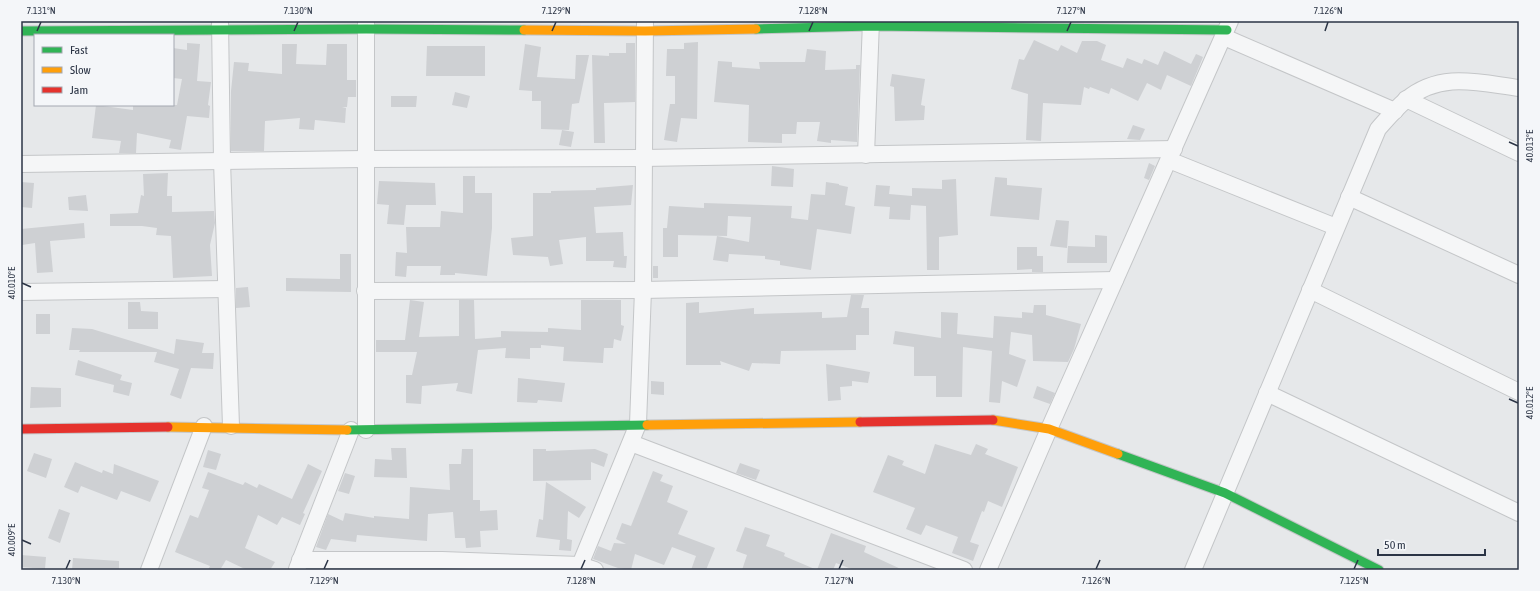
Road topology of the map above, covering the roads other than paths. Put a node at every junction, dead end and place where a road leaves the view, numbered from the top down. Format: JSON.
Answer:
{"nodes":[{"id":1,"x":871,"y":24,"type":"edge"},
{"id":2,"x":220,"y":25,"type":"edge"},
{"id":3,"x":366,"y":25,"type":"edge"},
{"id":4,"x":645,"y":26,"type":"edge"},
{"id":5,"x":1227,"y":29,"type":"edge"},
{"id":6,"x":21,"y":31,"type":"edge"},
{"id":7,"x":1519,"y":88,"type":"edge"},
{"id":8,"x":1406,"y":99,"type":"junction"},
{"id":9,"x":1395,"y":111,"type":"junction"},
{"id":10,"x":1519,"y":153,"type":"edge"},
{"id":11,"x":1171,"y":154,"type":"junction"},
{"id":12,"x":866,"y":155,"type":"junction"},
{"id":13,"x":364,"y":158,"type":"junction"},
{"id":14,"x":643,"y":158,"type":"junction"},
{"id":15,"x":222,"y":161,"type":"junction"},
{"id":16,"x":21,"y":164,"type":"edge"},
{"id":17,"x":1350,"y":197,"type":"junction"},
{"id":18,"x":1336,"y":227,"type":"junction"},
{"id":19,"x":1519,"y":275,"type":"edge"},
{"id":20,"x":1115,"y":280,"type":"junction"},
{"id":21,"x":226,"y":289,"type":"junction"},
{"id":22,"x":643,"y":290,"type":"junction"},
{"id":23,"x":1310,"y":290,"type":"junction"},
{"id":24,"x":365,"y":291,"type":"junction"},
{"id":25,"x":21,"y":292,"type":"edge"},
{"id":26,"x":1519,"y":392,"type":"edge"},
{"id":27,"x":1267,"y":393,"type":"junction"},
{"id":28,"x":638,"y":424,"type":"junction"},
{"id":29,"x":204,"y":426,"type":"junction"},
{"id":30,"x":231,"y":426,"type":"junction"},
{"id":31,"x":21,"y":429,"type":"edge"},
{"id":32,"x":1049,"y":429,"type":"junction"},
{"id":33,"x":359,"y":430,"type":"junction"},
{"id":34,"x":631,"y":443,"type":"junction"},
{"id":35,"x":1225,"y":493,"type":"junction"},
{"id":36,"x":1519,"y":513,"type":"edge"},
{"id":37,"x":298,"y":565,"type":"edge"},
{"id":38,"x":440,"y":565,"type":"edge"},
{"id":39,"x":584,"y":568,"type":"edge"},
{"id":40,"x":149,"y":570,"type":"edge"},
{"id":41,"x":964,"y":570,"type":"edge"},
{"id":42,"x":988,"y":570,"type":"edge"},
{"id":43,"x":1193,"y":570,"type":"edge"},
{"id":44,"x":1379,"y":570,"type":"edge"}],
"edges":[{"from":1,"to":4,"type":"street"},
{"from":1,"to":5,"type":"street"},
{"from":1,"to":12,"type":"street"},
{"from":2,"to":3,"type":"street"},
{"from":2,"to":6,"type":"street"},
{"from":2,"to":15,"type":"street"},
{"from":3,"to":4,"type":"street"},
{"from":3,"to":13,"type":"street"},
{"from":4,"to":14,"type":"street"},
{"from":5,"to":9,"type":"street"},
{"from":5,"to":11,"type":"street"},
{"from":7,"to":8,"type":"street"},
{"from":8,"to":9,"type":"street"},
{"from":8,"to":10,"type":"street"},
{"from":9,"to":17,"type":"street"},
{"from":11,"to":12,"type":"street"},
{"from":11,"to":18,"type":"street"},
{"from":11,"to":20,"type":"street"},
{"from":12,"to":14,"type":"street"},
{"from":13,"to":14,"type":"street"},
{"from":13,"to":15,"type":"street"},
{"from":13,"to":24,"type":"street"},
{"from":14,"to":22,"type":"street"},
{"from":15,"to":16,"type":"street"},
{"from":15,"to":21,"type":"street"},
{"from":17,"to":18,"type":"street"},
{"from":17,"to":19,"type":"street"},
{"from":18,"to":23,"type":"street"},
{"from":20,"to":22,"type":"street"},
{"from":20,"to":32,"type":"street"},
{"from":21,"to":25,"type":"street"},
{"from":21,"to":30,"type":"street"},
{"from":22,"to":24,"type":"street"},
{"from":22,"to":28,"type":"street"},
{"from":23,"to":26,"type":"street"},
{"from":23,"to":27,"type":"street"},
{"from":24,"to":33,"type":"street"},
{"from":27,"to":35,"type":"street"},
{"from":27,"to":36,"type":"street"},
{"from":28,"to":32,"type":"street"},
{"from":28,"to":33,"type":"street"},
{"from":28,"to":34,"type":"street"},
{"from":29,"to":30,"type":"street"},
{"from":29,"to":31,"type":"street"},
{"from":29,"to":40,"type":"street"},
{"from":30,"to":33,"type":"street"},
{"from":32,"to":35,"type":"street"},
{"from":32,"to":42,"type":"street"},
{"from":33,"to":37,"type":"street"},
{"from":34,"to":39,"type":"street"},
{"from":34,"to":41,"type":"street"},
{"from":35,"to":43,"type":"street"},
{"from":35,"to":44,"type":"street"},
{"from":37,"to":38,"type":"street"},
{"from":38,"to":39,"type":"street"}]}
